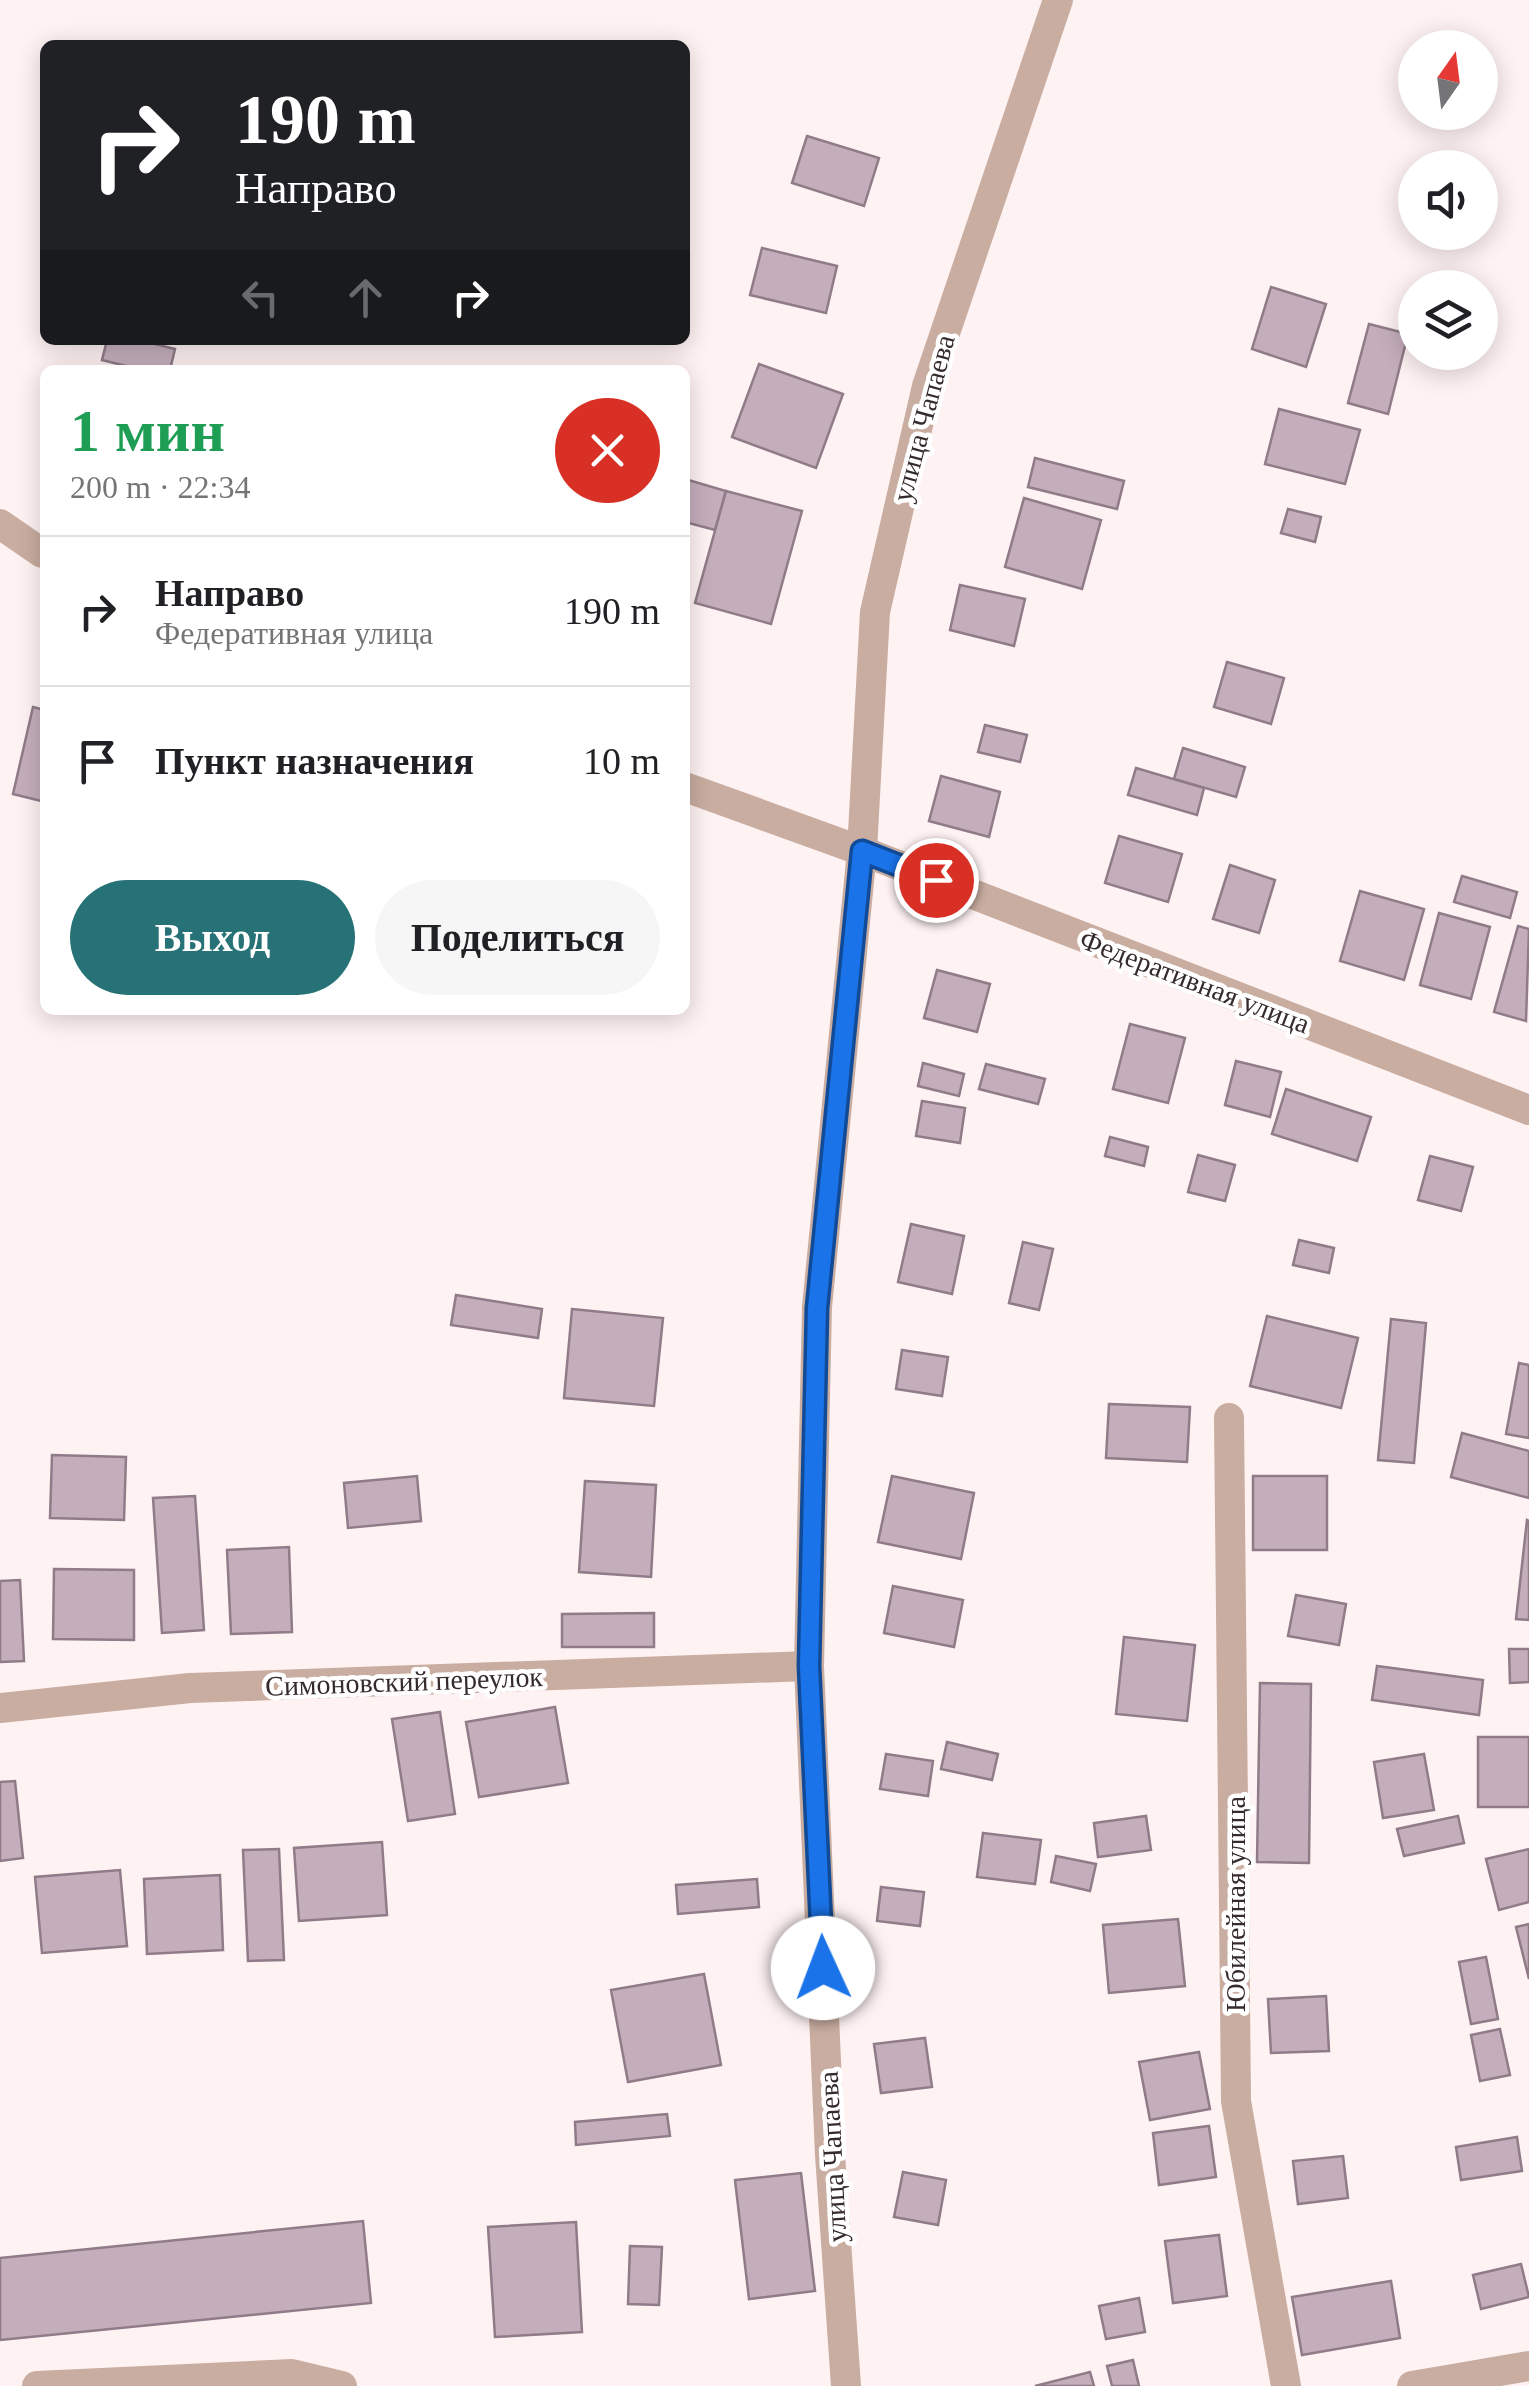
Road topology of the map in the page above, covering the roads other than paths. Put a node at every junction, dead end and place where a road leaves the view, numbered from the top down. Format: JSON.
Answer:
{"nodes":[{"id":1,"x":1058,"y":0,"type":"edge"},
{"id":2,"x":0,"y":524,"type":"edge"},
{"id":3,"x":0,"y":551,"type":"edge"},
{"id":4,"x":40,"y":551,"type":"edge"},
{"id":5,"x":40,"y":553,"type":"edge"},
{"id":6,"x":690,"y":789,"type":"edge"},
{"id":7,"x":862,"y":851,"type":"junction"},
{"id":8,"x":1529,"y":1110,"type":"edge"},
{"id":9,"x":1229,"y":1418,"type":"dead end"},
{"id":10,"x":809,"y":1666,"type":"junction"},
{"id":11,"x":0,"y":1708,"type":"edge"},
{"id":12,"x":1529,"y":2366,"type":"edge"},
{"id":13,"x":37,"y":2386,"type":"edge"},
{"id":14,"x":342,"y":2386,"type":"edge"},
{"id":15,"x":846,"y":2386,"type":"edge"},
{"id":16,"x":1286,"y":2386,"type":"edge"},
{"id":17,"x":1412,"y":2386,"type":"edge"}],
"edges":[{"from":1,"to":7,"type":"street","name":"улица Чапаева"},
{"from":2,"to":4,"type":"street"},
{"from":3,"to":5,"type":"street"},
{"from":6,"to":7,"type":"street"},
{"from":7,"to":8,"type":"street","name":"Федеративная улица"},
{"from":7,"to":10,"type":"street","name":"улица Чапаева"},
{"from":9,"to":16,"type":"street","name":"Юбилейная улица"},
{"from":10,"to":11,"type":"street","name":"Симоновский переулок"},
{"from":10,"to":15,"type":"street","name":"улица Чапаева"},
{"from":12,"to":17,"type":"street"},
{"from":13,"to":14,"type":"street"}]}
